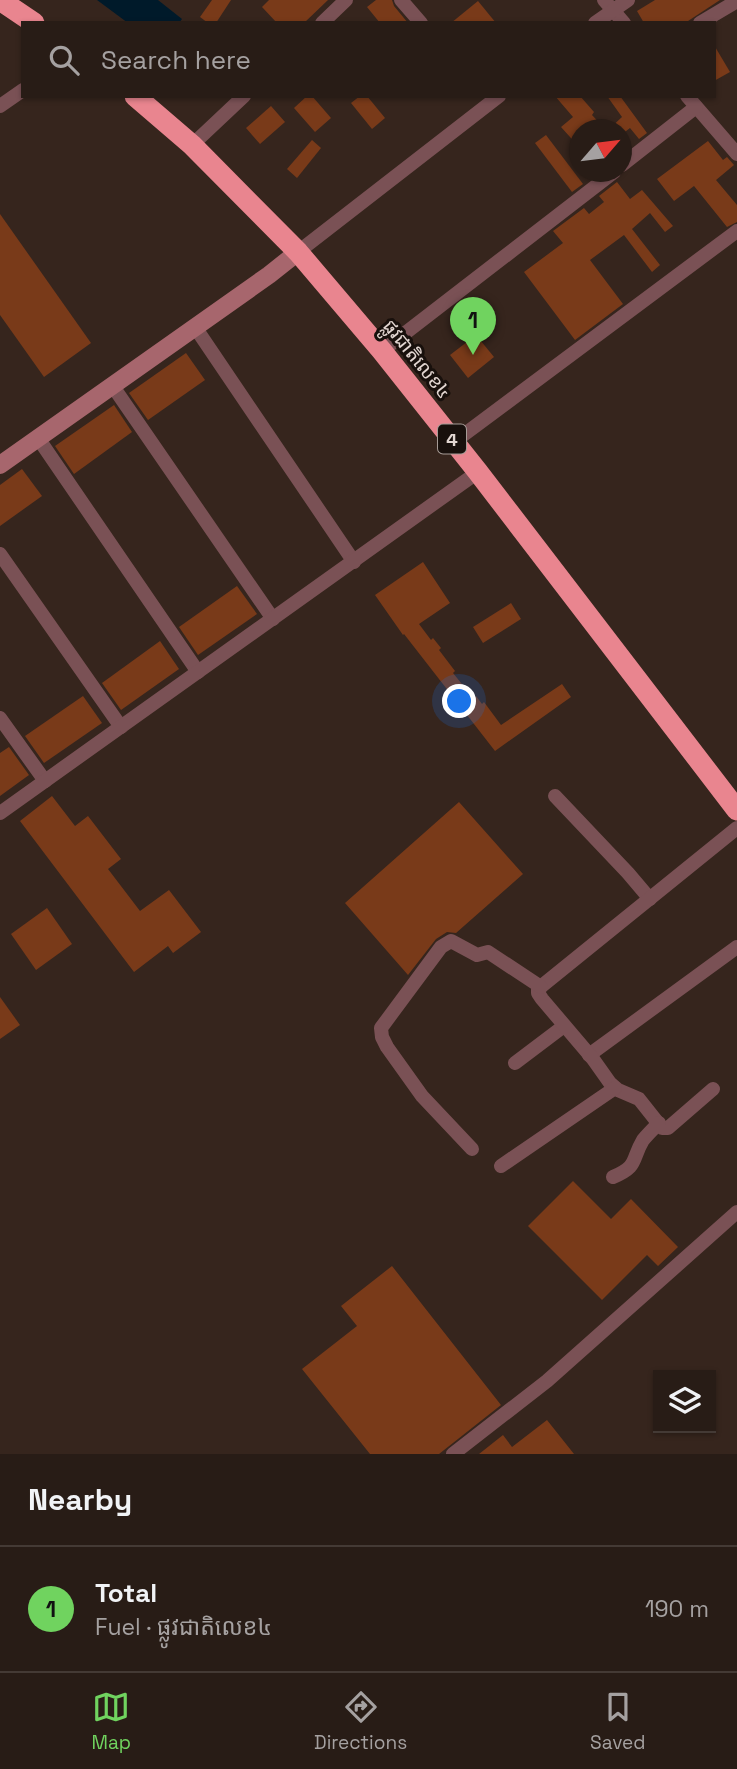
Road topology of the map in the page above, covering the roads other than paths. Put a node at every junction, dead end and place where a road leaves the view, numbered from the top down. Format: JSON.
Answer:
{"nodes":[{"id":1,"x":0,"y":0,"type":"edge"},
{"id":2,"x":346,"y":0,"type":"edge"},
{"id":3,"x":401,"y":0,"type":"edge"},
{"id":4,"x":628,"y":0,"type":"edge"},
{"id":5,"x":737,"y":1,"type":"edge"},
{"id":6,"x":608,"y":5,"type":"edge"},
{"id":7,"x":31,"y":21,"type":"edge"},
{"id":8,"x":324,"y":21,"type":"edge"},
{"id":9,"x":419,"y":21,"type":"edge"},
{"id":10,"x":596,"y":21,"type":"edge"},
{"id":11,"x":622,"y":21,"type":"edge"},
{"id":12,"x":703,"y":21,"type":"edge"},
{"id":13,"x":21,"y":91,"type":"edge"},
{"id":14,"x":137,"y":98,"type":"edge"},
{"id":15,"x":242,"y":98,"type":"edge"},
{"id":16,"x":491,"y":99,"type":"edge"},
{"id":17,"x":692,"y":102,"type":"edge"},
{"id":18,"x":0,"y":106,"type":"edge"},
{"id":19,"x":192,"y":145,"type":"junction"},
{"id":20,"x":737,"y":154,"type":"edge"},
{"id":21,"x":632,"y":155,"type":"edge"},
{"id":22,"x":601,"y":182,"type":"edge"},
{"id":23,"x":737,"y":232,"type":"edge"},
{"id":24,"x":298,"y":252,"type":"junction"},
{"id":25,"x":195,"y":327,"type":"junction"},
{"id":26,"x":382,"y":351,"type":"junction"},
{"id":27,"x":112,"y":385,"type":"junction"},
{"id":28,"x":37,"y":438,"type":"junction"},
{"id":29,"x":454,"y":442,"type":"junction"},
{"id":30,"x":0,"y":465,"type":"edge"},
{"id":31,"x":478,"y":472,"type":"junction"},
{"id":32,"x":0,"y":554,"type":"edge"},
{"id":33,"x":354,"y":562,"type":"junction"},
{"id":34,"x":273,"y":619,"type":"junction"},
{"id":35,"x":198,"y":672,"type":"junction"},
{"id":36,"x":0,"y":718,"type":"edge"},
{"id":37,"x":121,"y":727,"type":"junction"},
{"id":38,"x":45,"y":781,"type":"junction"},
{"id":39,"x":555,"y":796,"type":"dead end"},
{"id":40,"x":737,"y":810,"type":"edge"},
{"id":41,"x":0,"y":813,"type":"edge"},
{"id":42,"x":737,"y":828,"type":"edge"},
{"id":43,"x":650,"y":899,"type":"junction"},
{"id":44,"x":737,"y":947,"type":"edge"},
{"id":45,"x":541,"y":987,"type":"junction"},
{"id":46,"x":564,"y":1026,"type":"junction"},
{"id":47,"x":589,"y":1055,"type":"junction"},
{"id":48,"x":515,"y":1063,"type":"dead end"},
{"id":49,"x":615,"y":1088,"type":"junction"},
{"id":50,"x":713,"y":1089,"type":"dead end"},
{"id":51,"x":659,"y":1124,"type":"junction"},
{"id":52,"x":472,"y":1149,"type":"dead end"},
{"id":53,"x":501,"y":1166,"type":"dead end"},
{"id":54,"x":612,"y":1177,"type":"dead end"},
{"id":55,"x":737,"y":1212,"type":"edge"},
{"id":56,"x":453,"y":1454,"type":"edge"}],
"edges":[{"from":1,"to":7,"type":"highway"},
{"from":2,"to":8,"type":"street"},
{"from":3,"to":9,"type":"street"},
{"from":4,"to":6,"type":"street"},
{"from":5,"to":12,"type":"street"},
{"from":6,"to":10,"type":"street"},
{"from":6,"to":11,"type":"street"},
{"from":13,"to":18,"type":"street"},
{"from":14,"to":19,"type":"highway","name":"ផ្លូវជាតិលេខ៤","number":"4"},
{"from":15,"to":19,"type":"street"},
{"from":16,"to":24,"type":"street"},
{"from":17,"to":20,"type":"street"},
{"from":17,"to":21,"type":"street"},
{"from":19,"to":24,"type":"highway","name":"ផ្លូវជាតិលេខ៤","number":"4"},
{"from":22,"to":26,"type":"street"},
{"from":23,"to":29,"type":"street"},
{"from":24,"to":25,"type":"street"},
{"from":24,"to":26,"type":"highway","name":"ផ្លូវជាតិលេខ៤","number":"4"},
{"from":25,"to":27,"type":"street"},
{"from":25,"to":33,"type":"street"},
{"from":26,"to":29,"type":"highway","name":"ផ្លូវជាតិលេខ៤","number":"4"},
{"from":27,"to":28,"type":"street"},
{"from":27,"to":34,"type":"street"},
{"from":28,"to":30,"type":"street"},
{"from":28,"to":35,"type":"street"},
{"from":29,"to":31,"type":"highway","name":"ផ្លូវជាតិលេខ៤","number":"4"},
{"from":31,"to":33,"type":"street"},
{"from":31,"to":40,"type":"highway","name":"ផ្លូវជាតិលេខ៤","number":"4"},
{"from":32,"to":37,"type":"street"},
{"from":33,"to":34,"type":"street"},
{"from":34,"to":35,"type":"street"},
{"from":35,"to":37,"type":"street"},
{"from":36,"to":38,"type":"street"},
{"from":37,"to":38,"type":"street"},
{"from":38,"to":41,"type":"street"},
{"from":39,"to":43,"type":"street"},
{"from":42,"to":43,"type":"street"},
{"from":43,"to":45,"type":"street"},
{"from":44,"to":47,"type":"street"},
{"from":45,"to":46,"type":"street"},
{"from":45,"to":52,"type":"street"},
{"from":46,"to":47,"type":"street"},
{"from":46,"to":48,"type":"street"},
{"from":47,"to":49,"type":"street"},
{"from":49,"to":51,"type":"street"},
{"from":49,"to":53,"type":"street"},
{"from":50,"to":51,"type":"street"},
{"from":51,"to":54,"type":"street"},
{"from":55,"to":56,"type":"street"}]}
